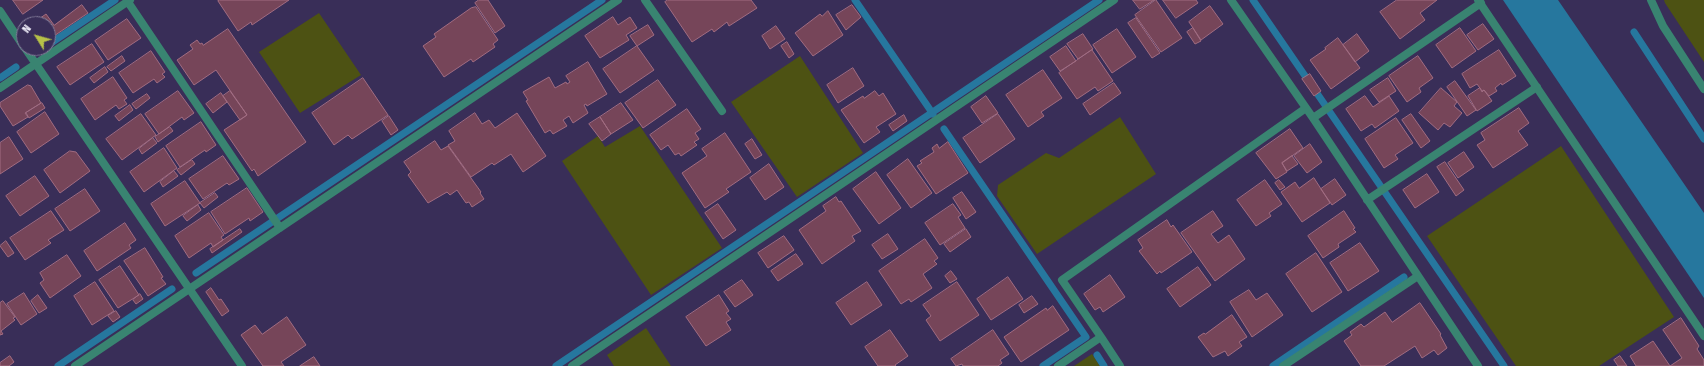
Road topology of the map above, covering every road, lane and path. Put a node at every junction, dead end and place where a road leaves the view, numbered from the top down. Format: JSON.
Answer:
{"nodes":[{"id":1,"x":618,"y":0,"type":"edge"},
{"id":2,"x":645,"y":0,"type":"edge"},
{"id":3,"x":1114,"y":0,"type":"edge"},
{"id":4,"x":1231,"y":0,"type":"edge"},
{"id":5,"x":1651,"y":0,"type":"edge"},
{"id":6,"x":129,"y":1,"type":"edge"},
{"id":7,"x":1480,"y":2,"type":"edge"},
{"id":8,"x":0,"y":11,"type":"edge"},
{"id":9,"x":16,"y":36,"type":"edge"},
{"id":10,"x":30,"y":56,"type":"edge"},
{"id":11,"x":35,"y":64,"type":"junction"},
{"id":12,"x":1536,"y":87,"type":"junction"},
{"id":13,"x":0,"y":88,"type":"edge"},
{"id":14,"x":1704,"y":89,"type":"edge"},
{"id":15,"x":1306,"y":108,"type":"junction"},
{"id":16,"x":722,"y":111,"type":"dead end"},
{"id":17,"x":1313,"y":118,"type":"junction"},
{"id":18,"x":1367,"y":200,"type":"junction"},
{"id":19,"x":277,"y":222,"type":"junction"},
{"id":20,"x":1418,"y":276,"type":"junction"},
{"id":21,"x":189,"y":289,"type":"junction"},
{"id":22,"x":1704,"y":336,"type":"edge"},
{"id":23,"x":1101,"y":337,"type":"junction"},
{"id":24,"x":75,"y":366,"type":"edge"},
{"id":25,"x":242,"y":366,"type":"edge"},
{"id":26,"x":572,"y":366,"type":"edge"},
{"id":27,"x":1058,"y":366,"type":"edge"},
{"id":28,"x":1120,"y":366,"type":"edge"},
{"id":29,"x":1283,"y":366,"type":"edge"},
{"id":30,"x":1478,"y":366,"type":"edge"}],
"edges":[{"from":1,"to":19,"type":"street"},
{"from":2,"to":16,"type":"street"},
{"from":3,"to":26,"type":"street"},
{"from":4,"to":15,"type":"street"},
{"from":5,"to":14,"type":"street"},
{"from":6,"to":11,"type":"street"},
{"from":6,"to":19,"type":"street"},
{"from":7,"to":12,"type":"street"},
{"from":7,"to":17,"type":"street"},
{"from":8,"to":9,"type":"street"},
{"from":10,"to":11,"type":"street"},
{"from":11,"to":13,"type":"street"},
{"from":11,"to":21,"type":"street"},
{"from":12,"to":18,"type":"street"},
{"from":12,"to":22,"type":"street"},
{"from":15,"to":17,"type":"street"},
{"from":15,"to":23,"type":"street"},
{"from":17,"to":18,"type":"street"},
{"from":18,"to":20,"type":"street"},
{"from":19,"to":21,"type":"street"},
{"from":20,"to":29,"type":"street"},
{"from":20,"to":30,"type":"street"},
{"from":21,"to":24,"type":"street"},
{"from":21,"to":25,"type":"street"},
{"from":23,"to":27,"type":"street"},
{"from":23,"to":28,"type":"street"}]}
